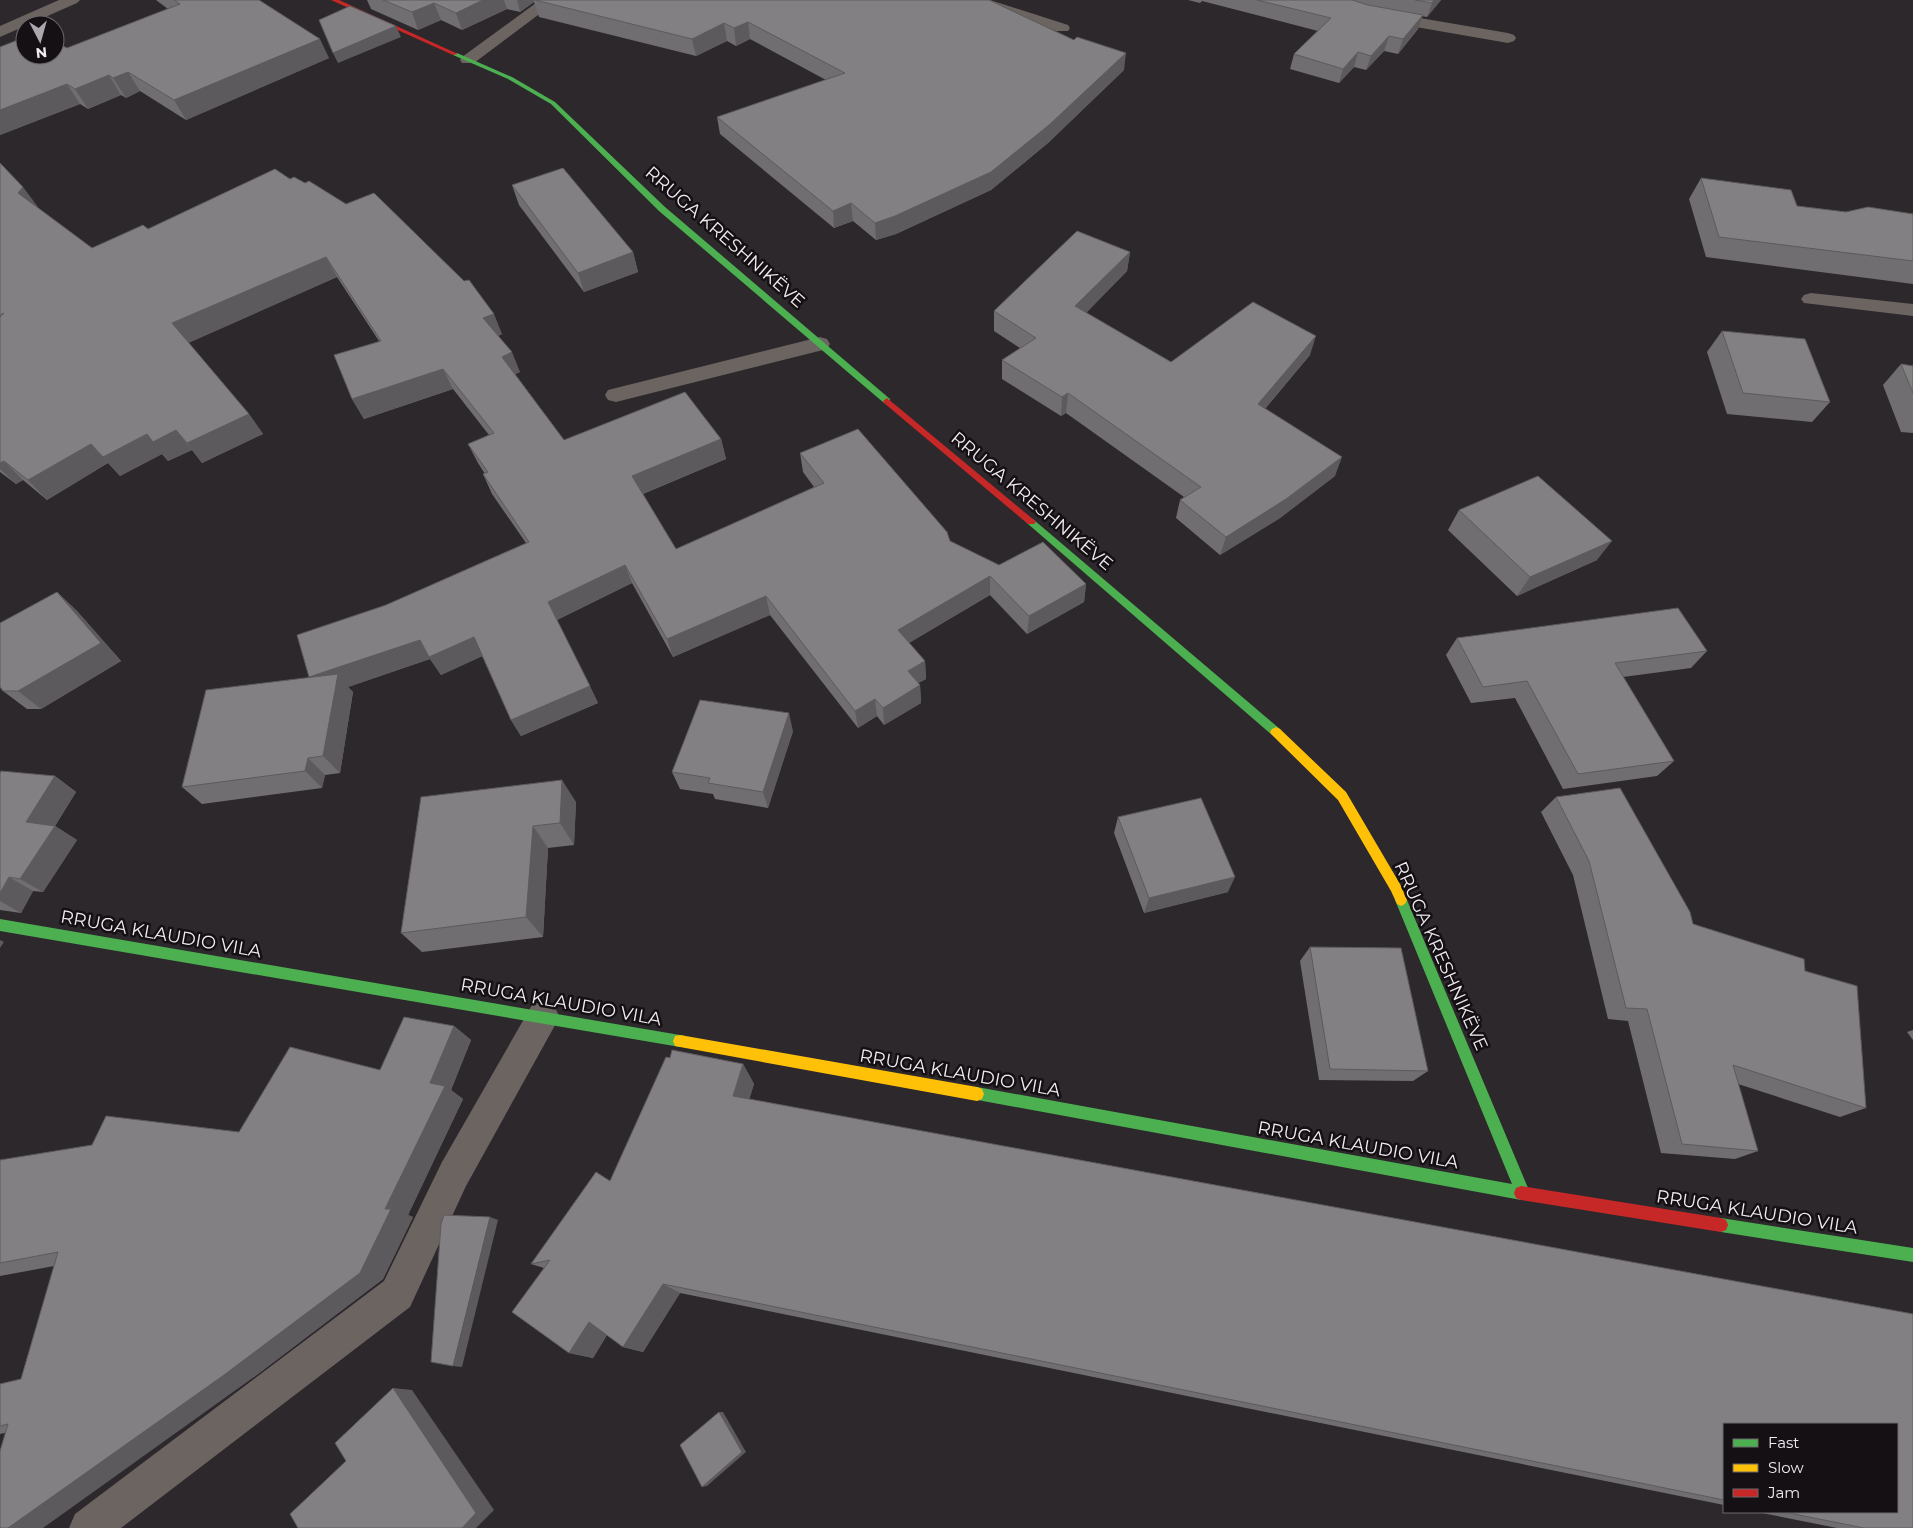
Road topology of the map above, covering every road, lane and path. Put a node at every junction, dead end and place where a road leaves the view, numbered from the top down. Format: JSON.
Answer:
{"nodes":[{"id":1,"x":72,"y":0,"type":"edge"},
{"id":2,"x":334,"y":0,"type":"edge"},
{"id":3,"x":550,"y":0,"type":"edge"},
{"id":4,"x":975,"y":0,"type":"edge"},
{"id":5,"x":1326,"y":0,"type":"edge"},
{"id":6,"x":1062,"y":28,"type":"dead end"},
{"id":7,"x":0,"y":32,"type":"edge"},
{"id":8,"x":1508,"y":38,"type":"dead end"},
{"id":9,"x":468,"y":60,"type":"junction"},
{"id":10,"x":1811,"y":299,"type":"dead end"},
{"id":11,"x":1913,"y":310,"type":"edge"},
{"id":12,"x":820,"y":344,"type":"junction"},
{"id":13,"x":616,"y":394,"type":"dead end"},
{"id":14,"x":0,"y":925,"type":"edge"},
{"id":15,"x":543,"y":1016,"type":"junction"},
{"id":16,"x":1523,"y":1193,"type":"junction"},
{"id":17,"x":1913,"y":1255,"type":"edge"},
{"id":18,"x":89,"y":1528,"type":"edge"}],
"edges":[{"from":1,"to":7,"type":"street"},
{"from":2,"to":9,"type":"street","name":"RRUGA KRESHNIKËVE"},
{"from":3,"to":9,"type":"street"},
{"from":4,"to":6,"type":"street"},
{"from":5,"to":8,"type":"street"},
{"from":9,"to":12,"type":"street","name":"RRUGA KRESHNIKËVE"},
{"from":10,"to":11,"type":"street"},
{"from":12,"to":13,"type":"street"},
{"from":12,"to":16,"type":"street","name":"RRUGA KRESHNIKËVE"},
{"from":14,"to":15,"type":"street","name":"RRUGA KLAUDIO VILA"},
{"from":15,"to":16,"type":"street","name":"RRUGA KLAUDIO VILA"},
{"from":15,"to":18,"type":"street"},
{"from":16,"to":17,"type":"street","name":"RRUGA KLAUDIO VILA"}]}
